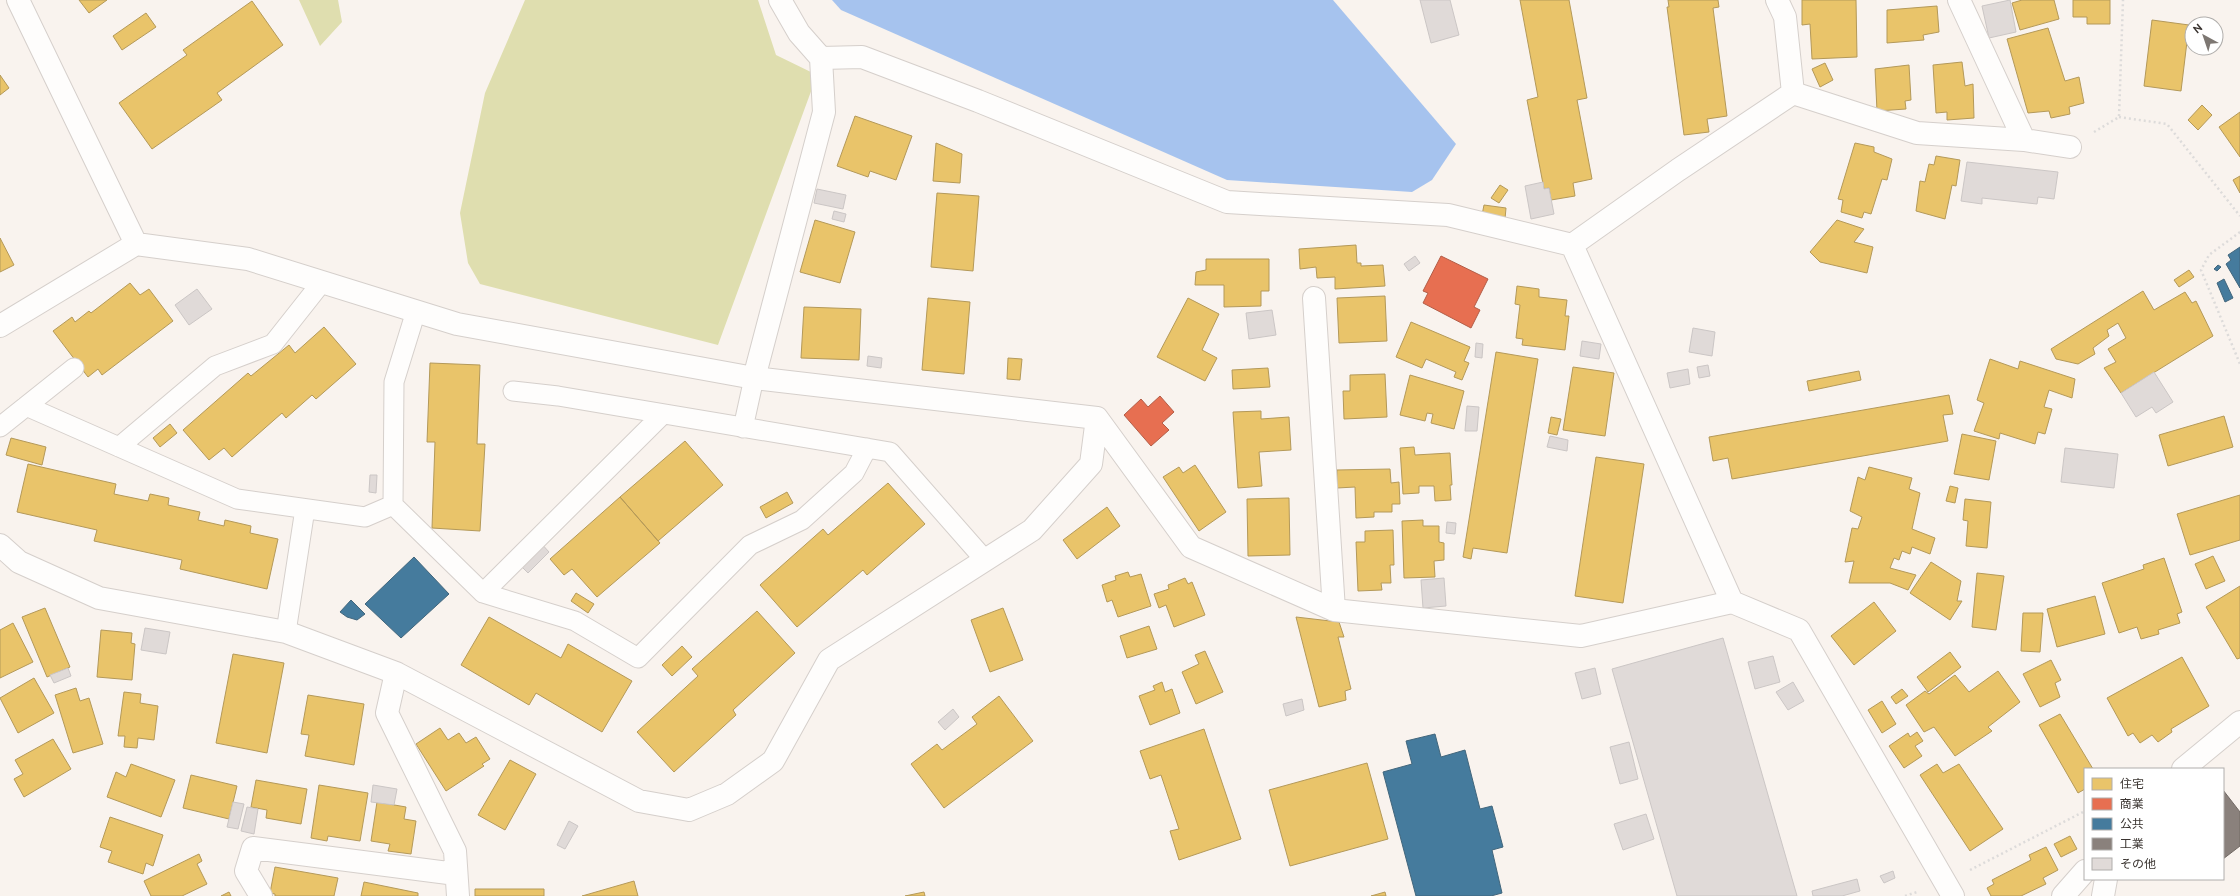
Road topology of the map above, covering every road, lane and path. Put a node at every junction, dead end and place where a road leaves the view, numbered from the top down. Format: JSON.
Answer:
{"nodes":[{"id":1,"x":18,"y":0,"type":"edge"},
{"id":2,"x":780,"y":0,"type":"edge"},
{"id":3,"x":1777,"y":0,"type":"edge"},
{"id":4,"x":1959,"y":0,"type":"edge"},
{"id":5,"x":2123,"y":0,"type":"edge"},
{"id":6,"x":822,"y":58,"type":"junction"},
{"id":7,"x":1793,"y":93,"type":"junction"},
{"id":8,"x":2119,"y":117,"type":"junction"},
{"id":9,"x":2024,"y":140,"type":"junction"},
{"id":10,"x":2070,"y":147,"type":"joint"},
{"id":11,"x":2240,"y":216,"type":"edge"},
{"id":12,"x":2240,"y":232,"type":"edge"},
{"id":13,"x":136,"y":244,"type":"junction"},
{"id":14,"x":1572,"y":245,"type":"junction"},
{"id":15,"x":322,"y":282,"type":"junction"},
{"id":16,"x":1314,"y":298,"type":"dead end"},
{"id":17,"x":416,"y":311,"type":"junction"},
{"id":18,"x":0,"y":326,"type":"edge"},
{"id":19,"x":2240,"y":364,"type":"edge"},
{"id":20,"x":74,"y":368,"type":"dead end"},
{"id":21,"x":754,"y":378,"type":"junction"},
{"id":22,"x":513,"y":392,"type":"dead end"},
{"id":23,"x":26,"y":406,"type":"junction"},
{"id":24,"x":662,"y":414,"type":"junction"},
{"id":25,"x":1097,"y":418,"type":"junction"},
{"id":26,"x":0,"y":427,"type":"edge"},
{"id":27,"x":743,"y":428,"type":"junction"},
{"id":28,"x":119,"y":447,"type":"junction"},
{"id":29,"x":867,"y":448,"type":"junction"},
{"id":30,"x":392,"y":505,"type":"junction"},
{"id":31,"x":305,"y":509,"type":"junction"},
{"id":32,"x":0,"y":545,"type":"edge"},
{"id":33,"x":985,"y":560,"type":"junction"},
{"id":34,"x":484,"y":593,"type":"junction"},
{"id":35,"x":1732,"y":602,"type":"junction"},
{"id":36,"x":1334,"y":610,"type":"junction"},
{"id":37,"x":286,"y":632,"type":"junction"},
{"id":38,"x":396,"y":673,"type":"junction"},
{"id":39,"x":2240,"y":722,"type":"edge"},
{"id":40,"x":2184,"y":768,"type":"edge"},
{"id":41,"x":2084,"y":812,"type":"edge"},
{"id":42,"x":2084,"y":872,"type":"edge"},
{"id":43,"x":456,"y":874,"type":"junction"},
{"id":44,"x":2106,"y":880,"type":"edge"},
{"id":45,"x":1949,"y":889,"type":"edge"},
{"id":46,"x":261,"y":896,"type":"edge"},
{"id":47,"x":458,"y":896,"type":"edge"},
{"id":48,"x":1905,"y":896,"type":"edge"},
{"id":49,"x":2063,"y":896,"type":"edge"},
{"id":50,"x":2103,"y":896,"type":"edge"}],
"edges":[{"from":1,"to":13,"type":"street"},
{"from":2,"to":6,"type":"street"},
{"from":3,"to":7,"type":"street"},
{"from":4,"to":9,"type":"street"},
{"from":5,"to":8,"type":"path"},
{"from":6,"to":14,"type":"street"},
{"from":6,"to":21,"type":"street"},
{"from":7,"to":9,"type":"street"},
{"from":7,"to":14,"type":"street"},
{"from":8,"to":10,"type":"path"},
{"from":8,"to":11,"type":"path"},
{"from":9,"to":10,"type":"street"},
{"from":12,"to":19,"type":"path"},
{"from":13,"to":15,"type":"street"},
{"from":13,"to":18,"type":"street"},
{"from":14,"to":35,"type":"street"},
{"from":15,"to":17,"type":"street"},
{"from":15,"to":28,"type":"lane"},
{"from":16,"to":36,"type":"street"},
{"from":17,"to":21,"type":"street"},
{"from":17,"to":30,"type":"lane"},
{"from":20,"to":23,"type":"lane"},
{"from":21,"to":25,"type":"street"},
{"from":21,"to":27,"type":"lane"},
{"from":22,"to":24,"type":"lane"},
{"from":23,"to":26,"type":"lane"},
{"from":23,"to":28,"type":"lane"},
{"from":24,"to":27,"type":"lane"},
{"from":24,"to":34,"type":"lane"},
{"from":25,"to":33,"type":"street"},
{"from":25,"to":36,"type":"street"},
{"from":27,"to":29,"type":"lane"},
{"from":28,"to":31,"type":"lane"},
{"from":29,"to":33,"type":"lane"},
{"from":29,"to":34,"type":"lane"},
{"from":30,"to":31,"type":"lane"},
{"from":30,"to":34,"type":"lane"},
{"from":31,"to":37,"type":"lane"},
{"from":32,"to":37,"type":"street"},
{"from":33,"to":38,"type":"street"},
{"from":35,"to":36,"type":"street"},
{"from":35,"to":45,"type":"street"},
{"from":37,"to":38,"type":"street"},
{"from":38,"to":43,"type":"street"},
{"from":39,"to":40,"type":"street"},
{"from":41,"to":45,"type":"path"},
{"from":42,"to":49,"type":"street"},
{"from":43,"to":46,"type":"street"},
{"from":43,"to":47,"type":"street"},
{"from":44,"to":50,"type":"street"},
{"from":45,"to":48,"type":"path"}]}
